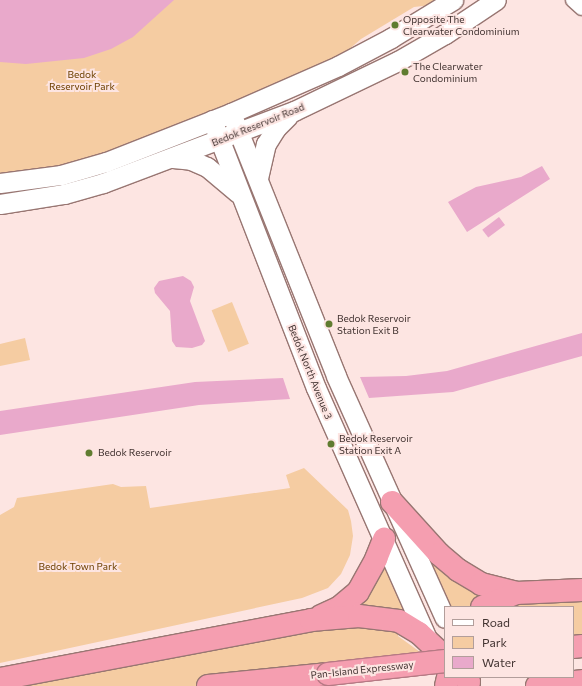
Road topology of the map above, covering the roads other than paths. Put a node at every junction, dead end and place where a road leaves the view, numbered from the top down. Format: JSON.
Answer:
{"nodes":[{"id":1,"x":453,"y":0,"type":"edge"},
{"id":2,"x":496,"y":0,"type":"edge"},
{"id":3,"x":574,"y":0,"type":"edge"},
{"id":4,"x":582,"y":8,"type":"edge"},
{"id":5,"x":294,"y":111,"type":"junction"},
{"id":6,"x":231,"y":113,"type":"junction"},
{"id":7,"x":212,"y":120,"type":"junction"},
{"id":8,"x":240,"y":133,"type":"junction"},
{"id":9,"x":220,"y":140,"type":"junction"},
{"id":10,"x":173,"y":158,"type":"junction"},
{"id":11,"x":258,"y":178,"type":"junction"},
{"id":12,"x":0,"y":183,"type":"edge"},
{"id":13,"x":243,"y":198,"type":"junction"},
{"id":14,"x":0,"y":204,"type":"edge"},
{"id":15,"x":392,"y":502,"type":"junction"},
{"id":16,"x":384,"y":539,"type":"junction"},
{"id":17,"x":582,"y":590,"type":"edge"},
{"id":18,"x":516,"y":593,"type":"junction"},
{"id":19,"x":484,"y":606,"type":"edge"},
{"id":20,"x":444,"y":616,"type":"edge"},
{"id":21,"x":311,"y":620,"type":"junction"},
{"id":22,"x":429,"y":642,"type":"junction"},
{"id":23,"x":444,"y":656,"type":"edge"},
{"id":24,"x":444,"y":661,"type":"edge"},
{"id":25,"x":0,"y":680,"type":"edge"},
{"id":26,"x":581,"y":681,"type":"edge"},
{"id":27,"x":208,"y":686,"type":"edge"},
{"id":28,"x":446,"y":686,"type":"edge"},
{"id":29,"x":537,"y":686,"type":"edge"}],
"edges":[{"from":1,"to":6,"type":"main road"},
{"from":2,"to":5,"type":"main road","name":"Bedok Reservoir Road"},
{"from":3,"to":4,"type":"street"},
{"from":5,"to":8,"type":"main road","name":"Bedok Reservoir Road"},
{"from":5,"to":11,"type":"main road"},
{"from":6,"to":7,"type":"main road"},
{"from":6,"to":8,"type":"main road"},
{"from":7,"to":9,"type":"main road","name":"Bedok North Avenue 3"},
{"from":7,"to":12,"type":"main road"},
{"from":8,"to":9,"type":"main road","name":"Bedok Reservoir Road"},
{"from":8,"to":11,"type":"main road"},
{"from":9,"to":10,"type":"main road","name":"Bedok Reservoir Road"},
{"from":9,"to":13,"type":"main road","name":"Bedok North Avenue 3"},
{"from":10,"to":13,"type":"main road"},
{"from":10,"to":14,"type":"main road","name":"Bedok Reservoir Road"},
{"from":11,"to":15,"type":"main road"},
{"from":13,"to":16,"type":"main road","name":"Bedok North Avenue 3"},
{"from":15,"to":18,"type":"highway"},
{"from":15,"to":20,"type":"main road"},
{"from":16,"to":21,"type":"highway"},
{"from":16,"to":22,"type":"main road","name":"Bedok North Avenue 3"},
{"from":17,"to":18,"type":"highway"},
{"from":18,"to":19,"type":"highway"},
{"from":21,"to":22,"type":"highway"},
{"from":21,"to":25,"type":"highway"},
{"from":22,"to":23,"type":"highway"},
{"from":22,"to":28,"type":"main road","name":"Bedok North Avenue 3"},
{"from":24,"to":27,"type":"highway","name":"Pan-Island Expressway","bridge":true},
{"from":26,"to":29,"type":"highway"}]}
